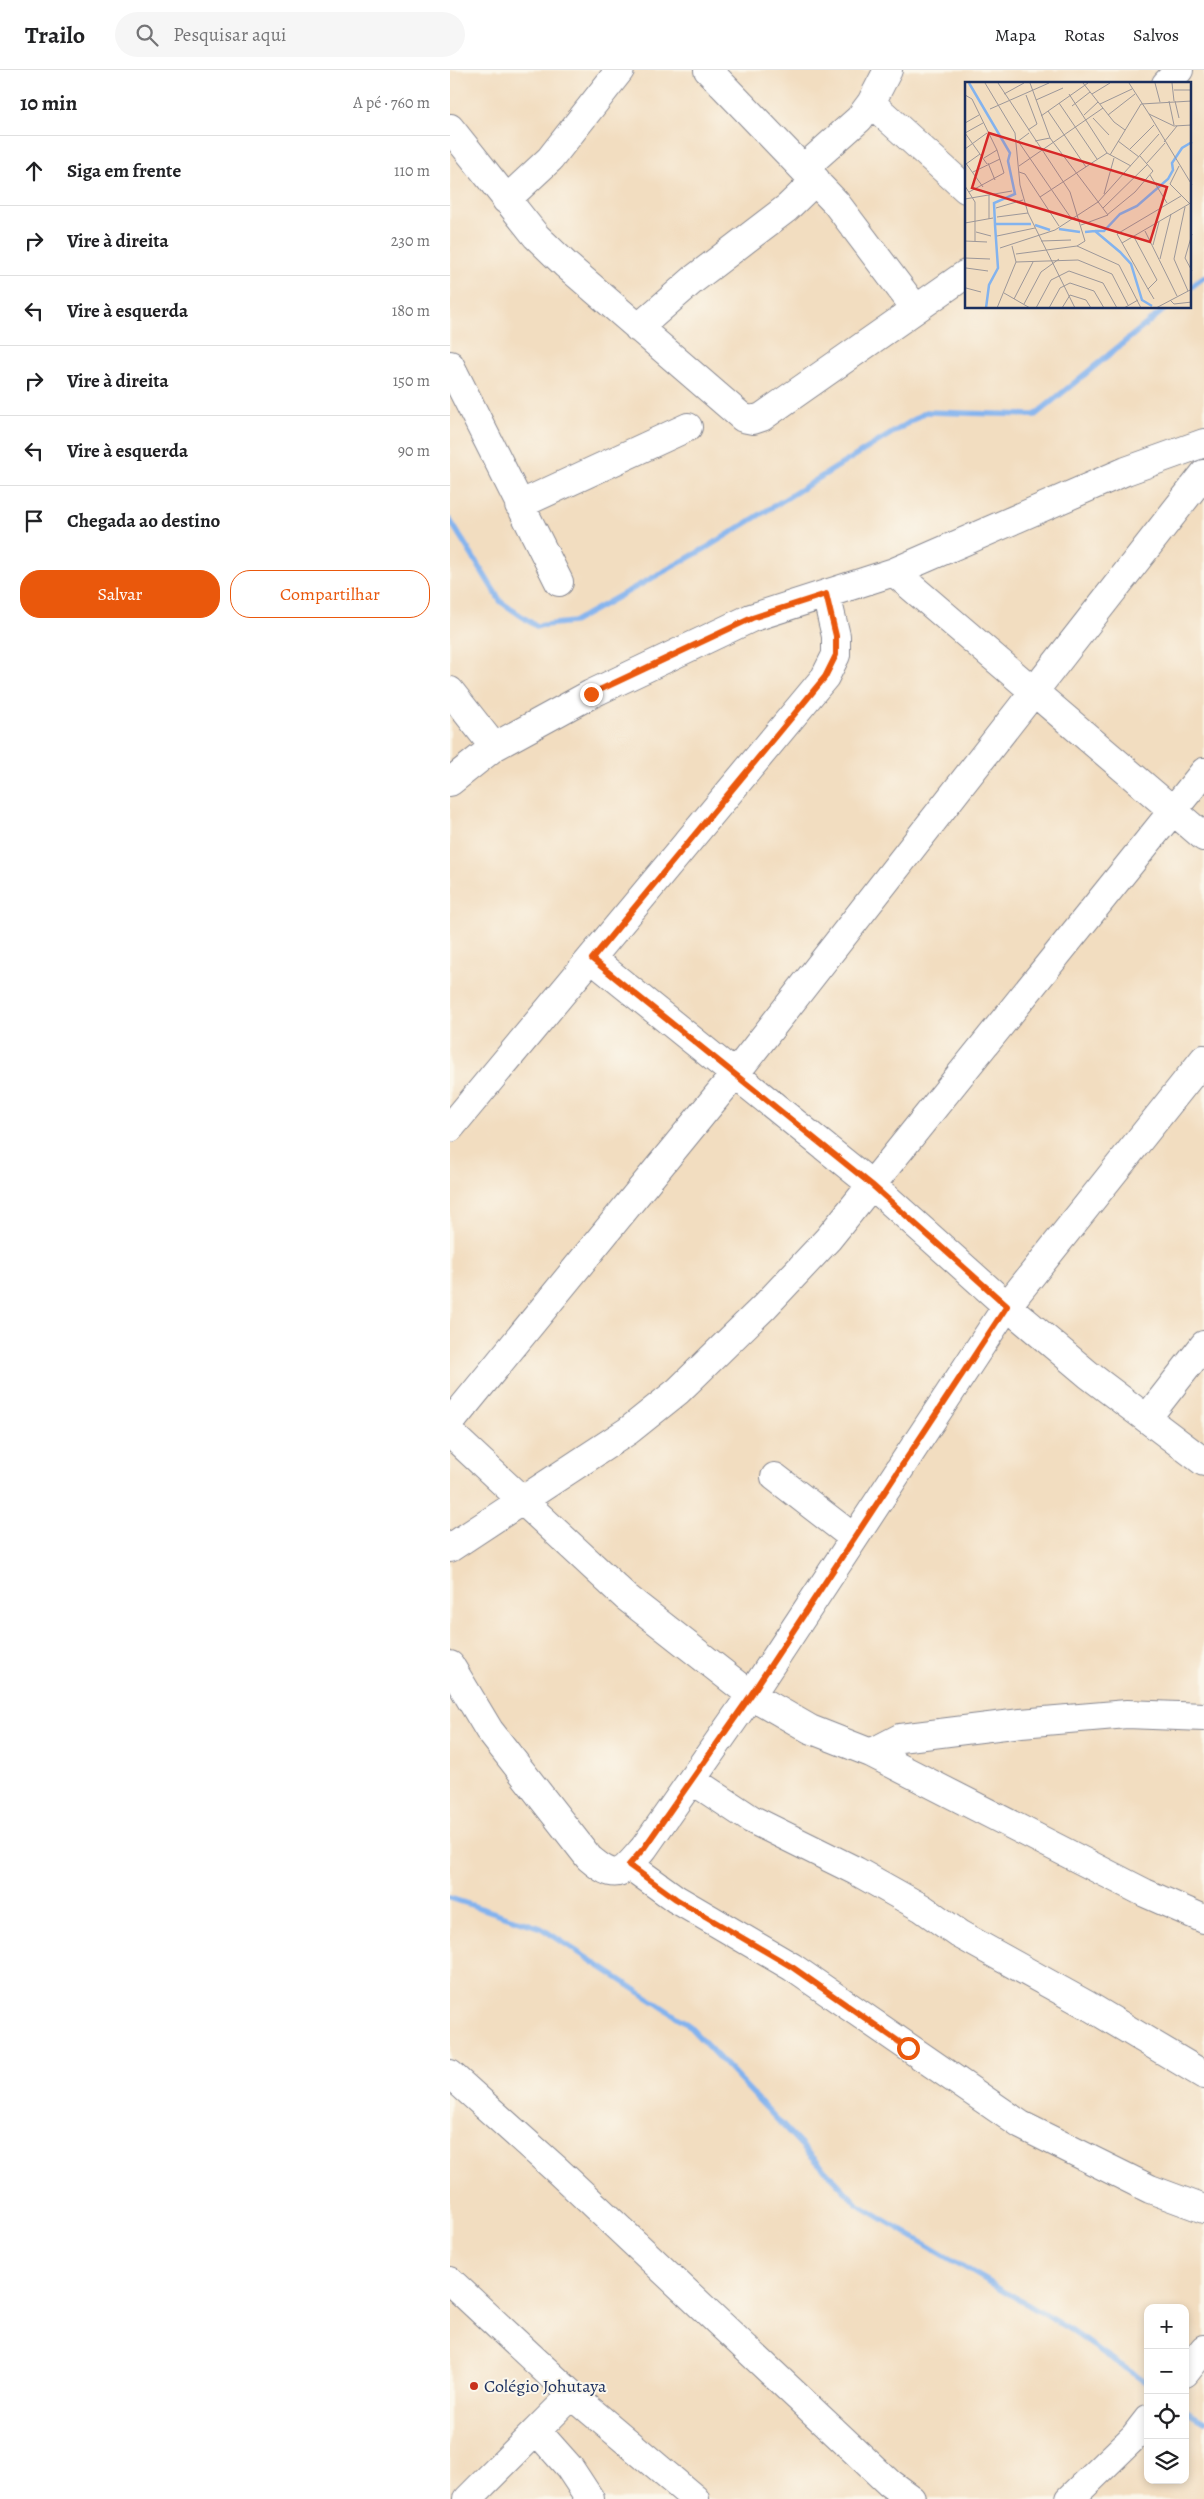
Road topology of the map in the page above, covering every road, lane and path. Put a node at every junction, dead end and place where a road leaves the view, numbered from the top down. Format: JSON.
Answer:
{"nodes":[{"id":1,"x":708,"y":70,"type":"edge"},
{"id":2,"x":888,"y":70,"type":"edge"},
{"id":3,"x":1179,"y":70,"type":"edge"},
{"id":4,"x":618,"y":71,"type":"edge"},
{"id":5,"x":1168,"y":82,"type":"edge"},
{"id":6,"x":871,"y":103,"type":"junction"},
{"id":7,"x":450,"y":128,"type":"edge"},
{"id":8,"x":810,"y":174,"type":"junction"},
{"id":9,"x":965,"y":188,"type":"edge"},
{"id":10,"x":506,"y":200,"type":"junction"},
{"id":11,"x":965,"y":275,"type":"edge"},
{"id":12,"x":916,"y":309,"type":"junction"},
{"id":13,"x":638,"y":328,"type":"junction"},
{"id":14,"x":450,"y":365,"type":"edge"},
{"id":15,"x":688,"y":427,"type":"dead end"},
{"id":16,"x":1199,"y":452,"type":"edge"},
{"id":17,"x":1204,"y":474,"type":"edge"},
{"id":18,"x":519,"y":505,"type":"junction"},
{"id":19,"x":894,"y":572,"type":"junction"},
{"id":20,"x":558,"y":582,"type":"dead end"},
{"id":21,"x":826,"y":594,"type":"junction"},
{"id":22,"x":450,"y":691,"type":"edge"},
{"id":23,"x":1033,"y":693,"type":"junction"},
{"id":24,"x":494,"y":747,"type":"junction"},
{"id":25,"x":1204,"y":772,"type":"edge"},
{"id":26,"x":450,"y":782,"type":"edge"},
{"id":27,"x":1174,"y":811,"type":"junction"},
{"id":28,"x":1204,"y":837,"type":"edge"},
{"id":29,"x":592,"y":959,"type":"junction"},
{"id":30,"x":1204,"y":1059,"type":"edge"},
{"id":31,"x":735,"y":1074,"type":"junction"},
{"id":32,"x":450,"y":1128,"type":"edge"},
{"id":33,"x":872,"y":1185,"type":"junction"},
{"id":34,"x":1007,"y":1306,"type":"junction"},
{"id":35,"x":1204,"y":1345,"type":"edge"},
{"id":36,"x":1147,"y":1418,"type":"junction"},
{"id":37,"x":450,"y":1423,"type":"edge"},
{"id":38,"x":450,"y":1433,"type":"edge"},
{"id":39,"x":1204,"y":1462,"type":"edge"},
{"id":40,"x":775,"y":1476,"type":"dead end"},
{"id":41,"x":524,"y":1501,"type":"junction"},
{"id":42,"x":854,"y":1538,"type":"junction"},
{"id":43,"x":450,"y":1548,"type":"edge"},
{"id":44,"x":450,"y":1665,"type":"edge"},
{"id":45,"x":751,"y":1695,"type":"junction"},
{"id":46,"x":1204,"y":1717,"type":"edge"},
{"id":47,"x":870,"y":1753,"type":"junction"},
{"id":48,"x":692,"y":1780,"type":"junction"},
{"id":49,"x":629,"y":1865,"type":"junction"},
{"id":50,"x":1204,"y":1919,"type":"edge"},
{"id":51,"x":450,"y":2074,"type":"edge"},
{"id":52,"x":1204,"y":2075,"type":"edge"},
{"id":53,"x":1204,"y":2209,"type":"edge"},
{"id":54,"x":452,"y":2288,"type":"edge"},
{"id":55,"x":1204,"y":2349,"type":"edge"},
{"id":56,"x":1189,"y":2367,"type":"edge"},
{"id":57,"x":572,"y":2396,"type":"junction"},
{"id":58,"x":1144,"y":2424,"type":"edge"},
{"id":59,"x":537,"y":2431,"type":"junction"},
{"id":60,"x":468,"y":2499,"type":"edge"},
{"id":61,"x":590,"y":2499,"type":"edge"},
{"id":62,"x":695,"y":2499,"type":"edge"},
{"id":63,"x":911,"y":2499,"type":"edge"},
{"id":64,"x":1070,"y":2499,"type":"edge"}],
"edges":[{"from":1,"to":8,"type":"street"},
{"from":2,"to":6,"type":"street"},
{"from":3,"to":5,"type":"street"},
{"from":4,"to":10,"type":"street"},
{"from":6,"to":8,"type":"street"},
{"from":6,"to":9,"type":"street"},
{"from":7,"to":10,"type":"street"},
{"from":8,"to":12,"type":"street"},
{"from":8,"to":13,"type":"street"},
{"from":10,"to":13,"type":"street"},
{"from":11,"to":12,"type":"street"},
{"from":12,"to":13,"type":"street"},
{"from":14,"to":18,"type":"street"},
{"from":15,"to":18,"type":"street"},
{"from":16,"to":19,"type":"street"},
{"from":17,"to":23,"type":"street"},
{"from":18,"to":20,"type":"street"},
{"from":19,"to":21,"type":"street"},
{"from":19,"to":23,"type":"street"},
{"from":21,"to":24,"type":"street"},
{"from":21,"to":29,"type":"street"},
{"from":22,"to":24,"type":"street"},
{"from":23,"to":27,"type":"street"},
{"from":23,"to":31,"type":"street"},
{"from":24,"to":26,"type":"street"},
{"from":25,"to":27,"type":"street"},
{"from":27,"to":28,"type":"street"},
{"from":27,"to":33,"type":"street"},
{"from":29,"to":31,"type":"street"},
{"from":29,"to":32,"type":"street"},
{"from":30,"to":34,"type":"street"},
{"from":31,"to":33,"type":"street"},
{"from":31,"to":37,"type":"street"},
{"from":33,"to":34,"type":"street"},
{"from":33,"to":41,"type":"street"},
{"from":34,"to":36,"type":"street"},
{"from":34,"to":42,"type":"street"},
{"from":35,"to":36,"type":"street"},
{"from":36,"to":39,"type":"street"},
{"from":38,"to":41,"type":"street"},
{"from":40,"to":42,"type":"street"},
{"from":41,"to":43,"type":"street"},
{"from":41,"to":45,"type":"street"},
{"from":42,"to":45,"type":"street"},
{"from":44,"to":49,"type":"street"},
{"from":45,"to":47,"type":"street"},
{"from":45,"to":48,"type":"street"},
{"from":46,"to":47,"type":"street"},
{"from":47,"to":50,"type":"street"},
{"from":48,"to":49,"type":"street"},
{"from":48,"to":52,"type":"street"},
{"from":49,"to":53,"type":"street"},
{"from":51,"to":63,"type":"street"},
{"from":54,"to":57,"type":"street"},
{"from":55,"to":56,"type":"street"},
{"from":57,"to":59,"type":"street"},
{"from":57,"to":62,"type":"street"},
{"from":58,"to":64,"type":"street"},
{"from":59,"to":60,"type":"street"},
{"from":59,"to":61,"type":"street"}]}
